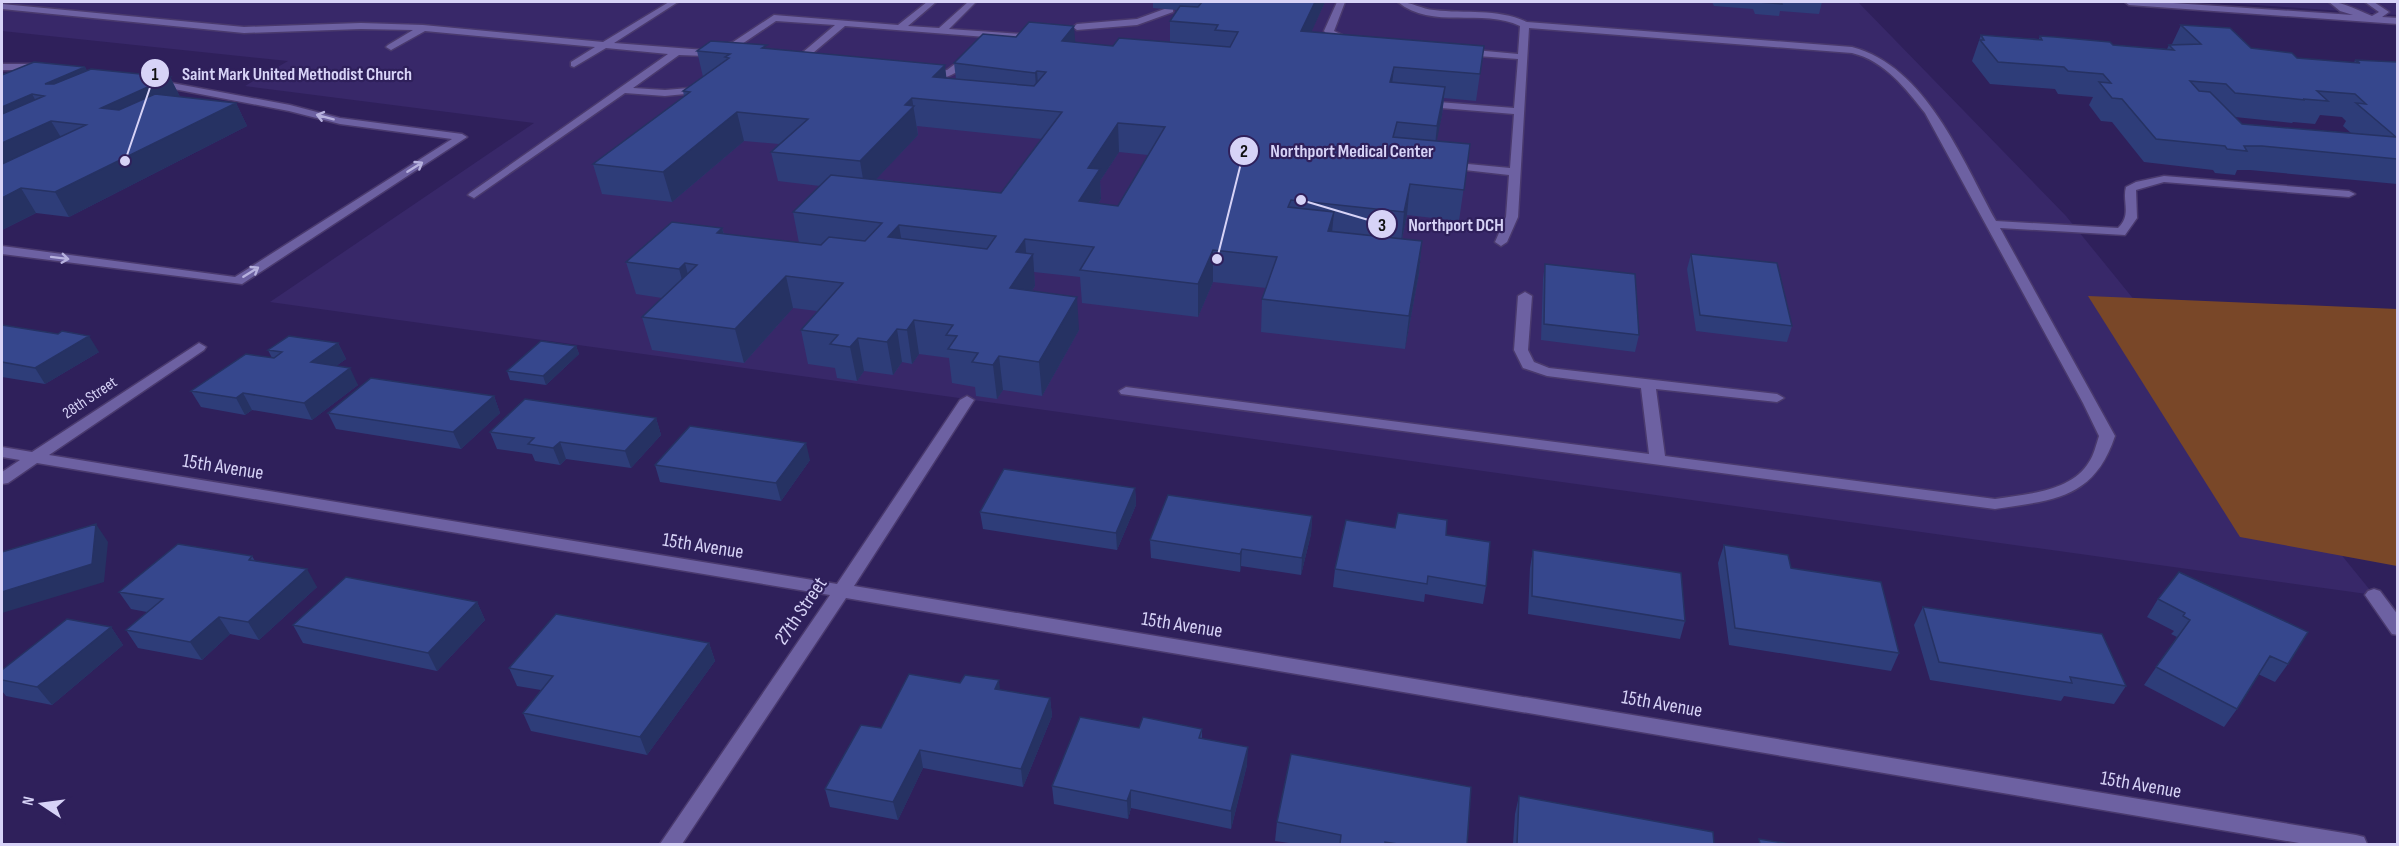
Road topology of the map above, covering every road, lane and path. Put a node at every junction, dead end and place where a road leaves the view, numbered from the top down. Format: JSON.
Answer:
{"nodes":[{"id":1,"x":674,"y":2,"type":"edge"},
{"id":2,"x":932,"y":2,"type":"edge"},
{"id":3,"x":972,"y":2,"type":"edge"},
{"id":4,"x":1341,"y":2,"type":"edge"},
{"id":5,"x":1402,"y":2,"type":"edge"},
{"id":6,"x":2128,"y":2,"type":"edge"},
{"id":7,"x":2333,"y":2,"type":"edge"},
{"id":8,"x":2369,"y":2,"type":"edge"},
{"id":9,"x":2,"y":8,"type":"edge"},
{"id":10,"x":1170,"y":10,"type":"dead end"},
{"id":11,"x":2373,"y":19,"type":"junction"},
{"id":12,"x":2397,"y":21,"type":"edge"},
{"id":13,"x":843,"y":23,"type":"junction"},
{"id":14,"x":1525,"y":26,"type":"junction"},
{"id":15,"x":901,"y":27,"type":"junction"},
{"id":16,"x":1077,"y":27,"type":"dead end"},
{"id":17,"x":423,"y":28,"type":"junction"},
{"id":18,"x":942,"y":30,"type":"junction"},
{"id":19,"x":991,"y":34,"type":"junction"},
{"id":20,"x":1045,"y":38,"type":"edge"},
{"id":21,"x":1358,"y":42,"type":"edge"},
{"id":22,"x":603,"y":45,"type":"junction"},
{"id":23,"x":391,"y":47,"type":"dead end"},
{"id":24,"x":724,"y":48,"type":"junction"},
{"id":25,"x":1453,"y":51,"type":"edge"},
{"id":26,"x":677,"y":52,"type":"junction"},
{"id":27,"x":739,"y":57,"type":"edge"},
{"id":28,"x":1522,"y":57,"type":"junction"},
{"id":29,"x":574,"y":64,"type":"dead end"},
{"id":30,"x":822,"y":65,"type":"edge"},
{"id":31,"x":2,"y":67,"type":"edge"},
{"id":32,"x":50,"y":68,"type":"edge"},
{"id":33,"x":910,"y":74,"type":"edge"},
{"id":34,"x":147,"y":81,"type":"edge"},
{"id":35,"x":708,"y":88,"type":"edge"},
{"id":36,"x":624,"y":90,"type":"junction"},
{"id":37,"x":1519,"y":111,"type":"junction"},
{"id":38,"x":1419,"y":112,"type":"edge"},
{"id":39,"x":1432,"y":163,"type":"edge"},
{"id":40,"x":1515,"y":172,"type":"junction"},
{"id":41,"x":2349,"y":194,"type":"dead end"},
{"id":42,"x":474,"y":195,"type":"dead end"},
{"id":43,"x":1992,"y":224,"type":"junction"},
{"id":44,"x":1501,"y":242,"type":"dead end"},
{"id":45,"x":2,"y":250,"type":"edge"},
{"id":46,"x":1525,"y":296,"type":"dead end"},
{"id":47,"x":199,"y":346,"type":"dead end"},
{"id":48,"x":1648,"y":384,"type":"junction"},
{"id":49,"x":1126,"y":391,"type":"dead end"},
{"id":50,"x":1777,"y":398,"type":"dead end"},
{"id":51,"x":967,"y":400,"type":"dead end"},
{"id":52,"x":2,"y":452,"type":"edge"},
{"id":53,"x":35,"y":458,"type":"junction"},
{"id":54,"x":1658,"y":461,"type":"junction"},
{"id":55,"x":2,"y":479,"type":"edge"},
{"id":56,"x":841,"y":592,"type":"junction"},
{"id":57,"x":2374,"y":595,"type":"dead end"},
{"id":58,"x":2397,"y":629,"type":"edge"},
{"id":59,"x":670,"y":844,"type":"edge"},
{"id":60,"x":2356,"y":844,"type":"edge"}],
"edges":[{"from":1,"to":22,"type":"street"},
{"from":2,"to":15,"type":"street"},
{"from":3,"to":18,"type":"street"},
{"from":4,"to":21,"type":"street"},
{"from":5,"to":14,"type":"street"},
{"from":6,"to":11,"type":"street"},
{"from":7,"to":11,"type":"street"},
{"from":8,"to":11,"type":"street"},
{"from":9,"to":17,"type":"street"},
{"from":10,"to":16,"type":"street"},
{"from":11,"to":12,"type":"street"},
{"from":13,"to":15,"type":"street"},
{"from":13,"to":24,"type":"street"},
{"from":13,"to":30,"type":"street"},
{"from":14,"to":28,"type":"street"},
{"from":14,"to":43,"type":"street"},
{"from":15,"to":18,"type":"street"},
{"from":17,"to":22,"type":"street"},
{"from":17,"to":23,"type":"street"},
{"from":18,"to":19,"type":"street"},
{"from":19,"to":20,"type":"street"},
{"from":19,"to":33,"type":"street"},
{"from":22,"to":26,"type":"street"},
{"from":22,"to":29,"type":"street"},
{"from":24,"to":26,"type":"street"},
{"from":24,"to":27,"type":"street"},
{"from":25,"to":28,"type":"street"},
{"from":26,"to":36,"type":"street"},
{"from":28,"to":37,"type":"street"},
{"from":31,"to":32,"type":"street"},
{"from":45,"to":34,"type":"street","one_way":true},
{"from":35,"to":36,"type":"street"},
{"from":36,"to":42,"type":"street"},
{"from":37,"to":38,"type":"street"},
{"from":37,"to":40,"type":"street"},
{"from":39,"to":40,"type":"street"},
{"from":40,"to":44,"type":"street"},
{"from":41,"to":43,"type":"street"},
{"from":43,"to":54,"type":"street"},
{"from":46,"to":48,"type":"street"},
{"from":47,"to":53,"type":"street","name":"28th Street"},
{"from":48,"to":50,"type":"street"},
{"from":48,"to":54,"type":"street"},
{"from":49,"to":54,"type":"street"},
{"from":51,"to":56,"type":"street","name":"27th Street"},
{"from":52,"to":53,"type":"street","name":"15th Avenue"},
{"from":53,"to":55,"type":"street","name":"28th Street"},
{"from":53,"to":56,"type":"street","name":"15th Avenue"},
{"from":56,"to":59,"type":"street","name":"27th Street"},
{"from":56,"to":60,"type":"street","name":"15th Avenue"},
{"from":57,"to":58,"type":"street"}]}
